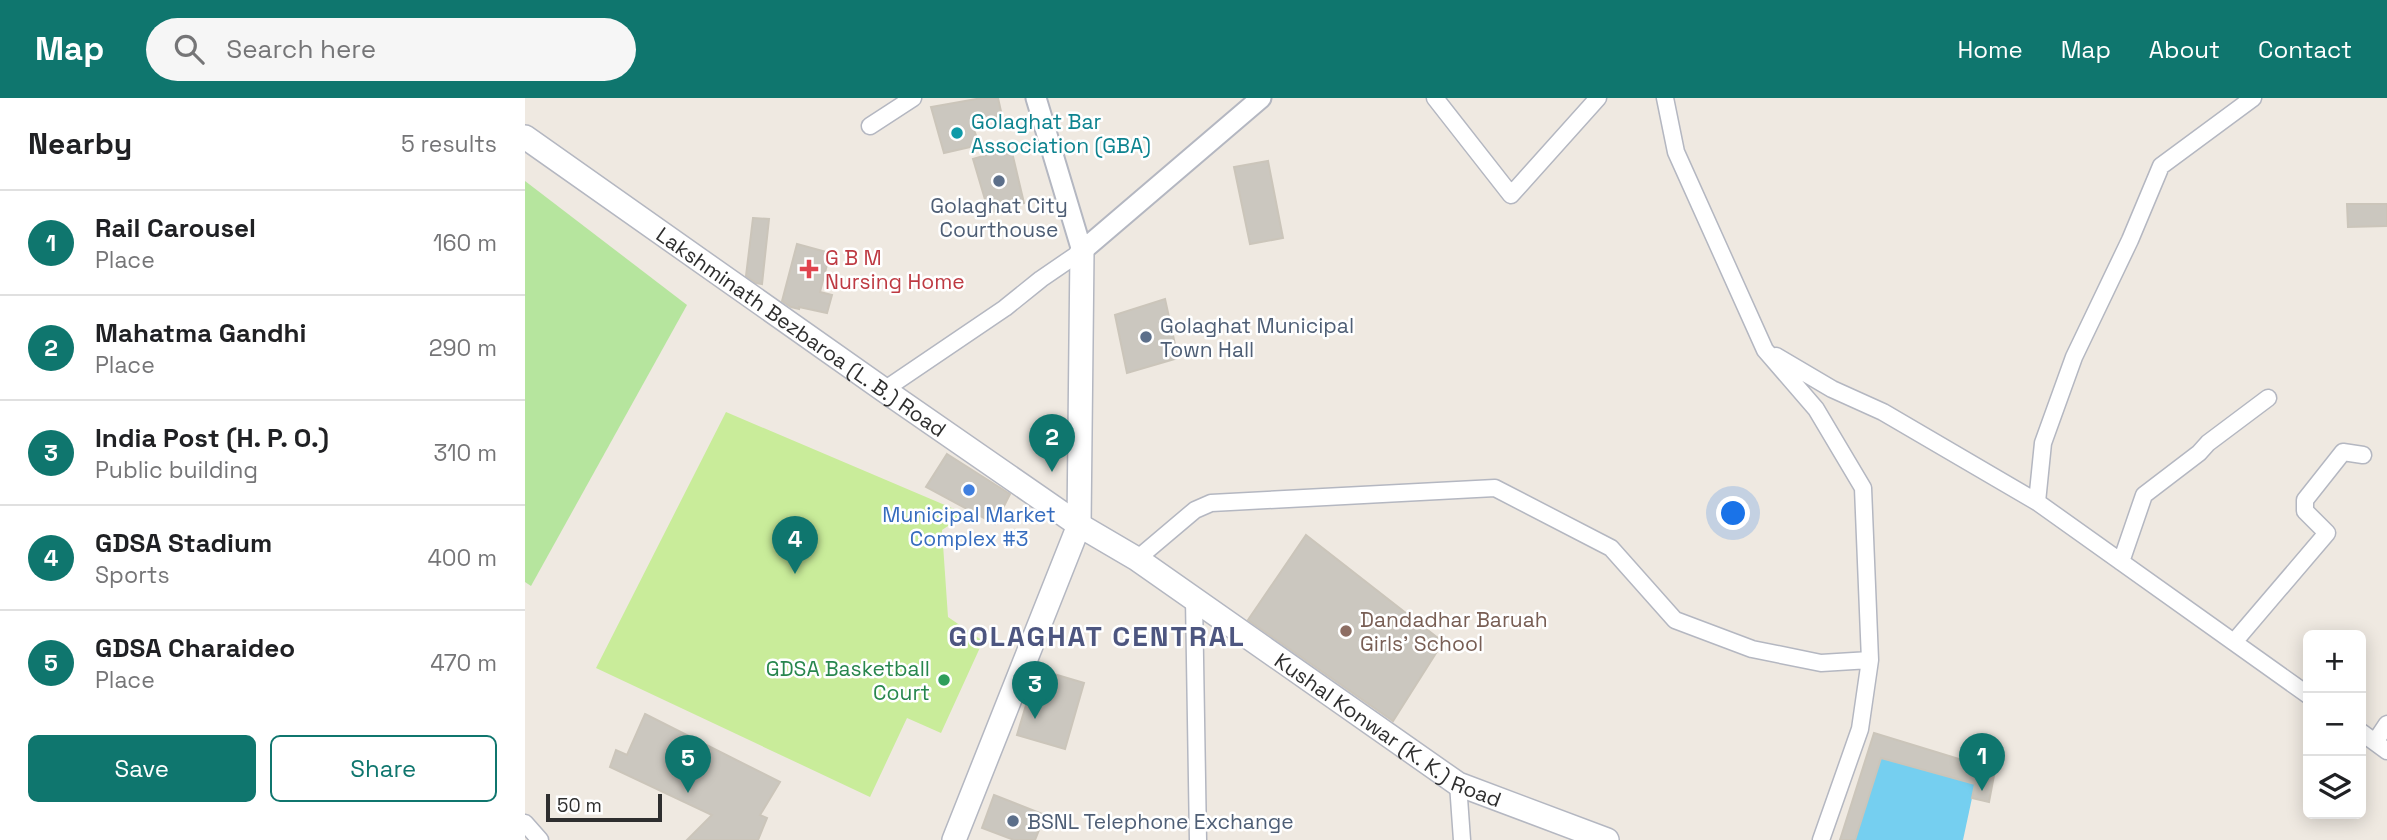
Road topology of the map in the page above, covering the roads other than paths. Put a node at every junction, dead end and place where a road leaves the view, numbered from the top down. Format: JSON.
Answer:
{"nodes":[{"id":1,"x":913,"y":98,"type":"edge"},
{"id":2,"x":1036,"y":98,"type":"edge"},
{"id":3,"x":1261,"y":98,"type":"edge"},
{"id":4,"x":1435,"y":98,"type":"edge"},
{"id":5,"x":1598,"y":98,"type":"edge"},
{"id":6,"x":1665,"y":98,"type":"edge"},
{"id":7,"x":2253,"y":98,"type":"edge"},
{"id":8,"x":870,"y":126,"type":"dead end"},
{"id":9,"x":525,"y":137,"type":"edge"},
{"id":10,"x":1082,"y":251,"type":"junction"},
{"id":11,"x":1765,"y":350,"type":"junction"},
{"id":12,"x":884,"y":390,"type":"junction"},
{"id":13,"x":2268,"y":398,"type":"dead end"},
{"id":14,"x":2363,"y":455,"type":"dead end"},
{"id":15,"x":2037,"y":502,"type":"junction"},
{"id":16,"x":1079,"y":525,"type":"junction"},
{"id":17,"x":1137,"y":559,"type":"junction"},
{"id":18,"x":2121,"y":562,"type":"junction"},
{"id":19,"x":1194,"y":599,"type":"junction"},
{"id":20,"x":2234,"y":642,"type":"junction"},
{"id":21,"x":1870,"y":660,"type":"junction"},
{"id":22,"x":2305,"y":693,"type":"edge"},
{"id":23,"x":2387,"y":724,"type":"edge"},
{"id":24,"x":2366,"y":736,"type":"edge"},
{"id":25,"x":2381,"y":746,"type":"edge"},
{"id":26,"x":1458,"y":784,"type":"junction"},
{"id":27,"x":525,"y":823,"type":"edge"},
{"id":28,"x":540,"y":840,"type":"edge"},
{"id":29,"x":954,"y":840,"type":"edge"},
{"id":30,"x":1198,"y":840,"type":"edge"},
{"id":31,"x":1462,"y":840,"type":"edge"},
{"id":32,"x":1607,"y":840,"type":"edge"},
{"id":33,"x":1821,"y":840,"type":"edge"}],
"edges":[{"from":1,"to":8,"type":"street"},
{"from":2,"to":10,"type":"street"},
{"from":3,"to":10,"type":"street"},
{"from":4,"to":5,"type":"street"},
{"from":6,"to":11,"type":"street"},
{"from":7,"to":15,"type":"street"},
{"from":9,"to":12,"type":"main road","name":"Lakshminath Bezbaroa (L. B.) Road"},
{"from":10,"to":12,"type":"street"},
{"from":10,"to":16,"type":"main road"},
{"from":11,"to":15,"type":"street"},
{"from":11,"to":21,"type":"street"},
{"from":12,"to":16,"type":"main road","name":"Lakshminath Bezbaroa (L. B.) Road"},
{"from":13,"to":18,"type":"street"},
{"from":14,"to":20,"type":"street"},
{"from":15,"to":18,"type":"street"},
{"from":16,"to":17,"type":"main road","name":"Kushal Konwar (K. K.) Road"},
{"from":16,"to":29,"type":"main road"},
{"from":17,"to":19,"type":"main road","name":"Kushal Konwar (K. K.) Road"},
{"from":17,"to":21,"type":"street"},
{"from":18,"to":20,"type":"street"},
{"from":19,"to":26,"type":"main road","name":"Kushal Konwar (K. K.) Road"},
{"from":19,"to":30,"type":"street"},
{"from":20,"to":22,"type":"street"},
{"from":21,"to":33,"type":"street"},
{"from":23,"to":25,"type":"street"},
{"from":24,"to":25,"type":"street"},
{"from":26,"to":31,"type":"street"},
{"from":26,"to":32,"type":"main road","name":"Kushal Konwar (K. K.) Road"},
{"from":27,"to":28,"type":"street"}]}
